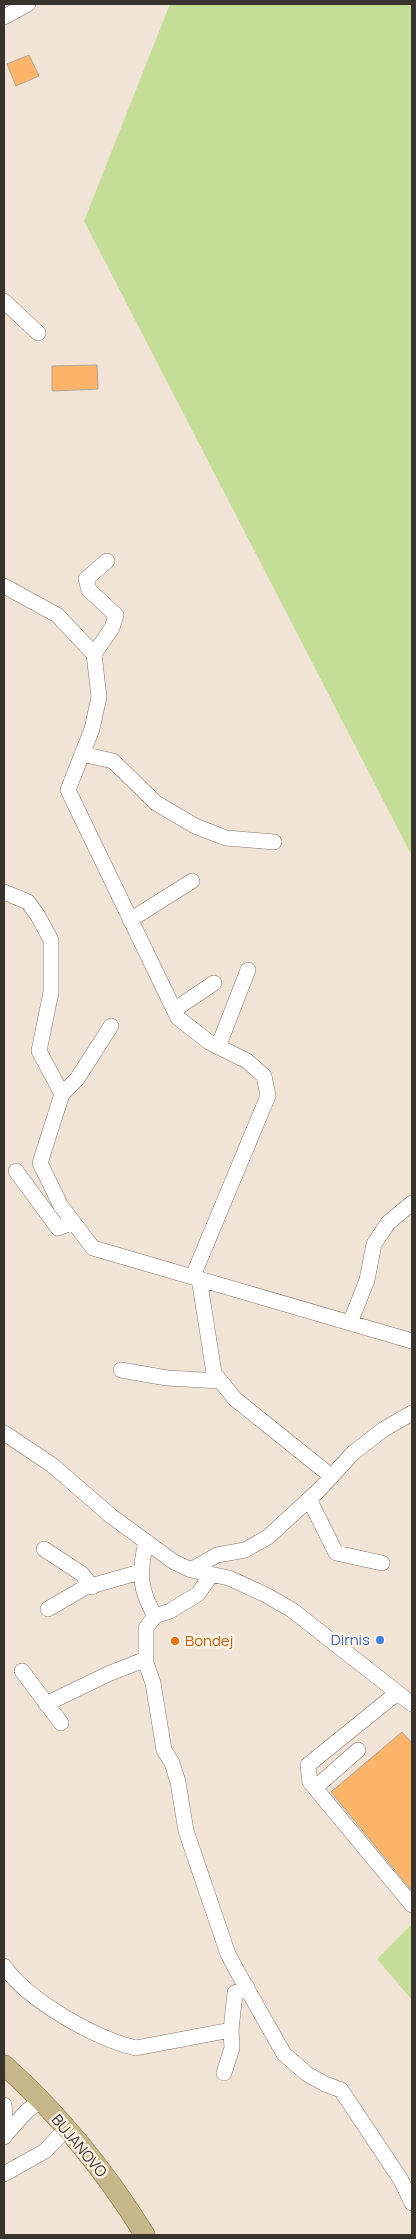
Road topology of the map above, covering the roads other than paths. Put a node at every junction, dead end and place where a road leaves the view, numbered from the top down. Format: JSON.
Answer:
{"nodes":[{"id":1,"x":28,"y":4,"type":"edge"},
{"id":2,"x":4,"y":17,"type":"edge"},
{"id":3,"x":4,"y":301,"type":"edge"},
{"id":4,"x":38,"y":333,"type":"dead end"},
{"id":5,"x":107,"y":561,"type":"dead end"},
{"id":6,"x":4,"y":586,"type":"edge"},
{"id":7,"x":94,"y":654,"type":"junction"},
{"id":8,"x":82,"y":754,"type":"junction"},
{"id":9,"x":274,"y":842,"type":"dead end"},
{"id":10,"x":192,"y":881,"type":"dead end"},
{"id":11,"x":4,"y":892,"type":"edge"},
{"id":12,"x":130,"y":920,"type":"junction"},
{"id":13,"x":248,"y":970,"type":"dead end"},
{"id":14,"x":214,"y":982,"type":"dead end"},
{"id":15,"x":174,"y":1010,"type":"junction"},
{"id":16,"x":111,"y":1026,"type":"dead end"},
{"id":17,"x":218,"y":1047,"type":"junction"},
{"id":18,"x":62,"y":1094,"type":"junction"},
{"id":19,"x":16,"y":1171,"type":"dead end"},
{"id":20,"x":412,"y":1204,"type":"edge"},
{"id":21,"x":73,"y":1222,"type":"junction"},
{"id":22,"x":196,"y":1277,"type":"junction"},
{"id":23,"x":350,"y":1324,"type":"junction"},
{"id":24,"x":412,"y":1341,"type":"edge"},
{"id":25,"x":121,"y":1370,"type":"dead end"},
{"id":26,"x":220,"y":1380,"type":"junction"},
{"id":27,"x":412,"y":1413,"type":"edge"},
{"id":28,"x":4,"y":1433,"type":"edge"},
{"id":29,"x":331,"y":1476,"type":"junction"},
{"id":30,"x":309,"y":1499,"type":"junction"},
{"id":31,"x":146,"y":1542,"type":"junction"},
{"id":32,"x":44,"y":1549,"type":"dead end"},
{"id":33,"x":382,"y":1563,"type":"dead end"},
{"id":34,"x":191,"y":1570,"type":"junction"},
{"id":35,"x":140,"y":1572,"type":"junction"},
{"id":36,"x":211,"y":1575,"type":"junction"},
{"id":37,"x":92,"y":1587,"type":"junction"},
{"id":38,"x":48,"y":1609,"type":"dead end"},
{"id":39,"x":155,"y":1616,"type":"junction"},
{"id":40,"x":146,"y":1659,"type":"junction"},
{"id":41,"x":22,"y":1671,"type":"dead end"},
{"id":42,"x":407,"y":1697,"type":"edge"},
{"id":43,"x":46,"y":1704,"type":"junction"},
{"id":44,"x":61,"y":1723,"type":"dead end"},
{"id":45,"x":358,"y":1750,"type":"dead end"},
{"id":46,"x":315,"y":1788,"type":"junction"},
{"id":47,"x":412,"y":1905,"type":"edge"},
{"id":48,"x":4,"y":1966,"type":"edge"},
{"id":49,"x":247,"y":1988,"type":"junction"},
{"id":50,"x":231,"y":2030,"type":"junction"},
{"id":51,"x":4,"y":2054,"type":"edge"},
{"id":52,"x":4,"y":2065,"type":"edge"},
{"id":53,"x":224,"y":2073,"type":"dead end"},
{"id":54,"x":36,"y":2095,"type":"junction"},
{"id":55,"x":4,"y":2105,"type":"edge"},
{"id":56,"x":66,"y":2129,"type":"junction"},
{"id":57,"x":5,"y":2136,"type":"edge"},
{"id":58,"x":4,"y":2174,"type":"edge"},
{"id":59,"x":412,"y":2203,"type":"edge"},
{"id":60,"x":145,"y":2235,"type":"edge"}],
"edges":[{"from":1,"to":2,"type":"street"},
{"from":3,"to":4,"type":"street"},
{"from":5,"to":7,"type":"street"},
{"from":6,"to":7,"type":"street"},
{"from":7,"to":8,"type":"street"},
{"from":8,"to":9,"type":"street"},
{"from":8,"to":12,"type":"street"},
{"from":10,"to":12,"type":"street"},
{"from":11,"to":18,"type":"street"},
{"from":12,"to":15,"type":"street"},
{"from":13,"to":17,"type":"street"},
{"from":14,"to":15,"type":"street"},
{"from":15,"to":17,"type":"street"},
{"from":16,"to":18,"type":"street"},
{"from":17,"to":22,"type":"street"},
{"from":18,"to":21,"type":"street"},
{"from":19,"to":21,"type":"street"},
{"from":20,"to":23,"type":"street"},
{"from":21,"to":22,"type":"street"},
{"from":22,"to":23,"type":"street"},
{"from":22,"to":26,"type":"street"},
{"from":23,"to":24,"type":"street"},
{"from":25,"to":26,"type":"street"},
{"from":26,"to":29,"type":"street"},
{"from":27,"to":29,"type":"street"},
{"from":28,"to":31,"type":"street"},
{"from":29,"to":30,"type":"street"},
{"from":30,"to":33,"type":"street"},
{"from":30,"to":34,"type":"street"},
{"from":31,"to":34,"type":"street"},
{"from":31,"to":35,"type":"street"},
{"from":32,"to":37,"type":"street"},
{"from":34,"to":36,"type":"street"},
{"from":35,"to":37,"type":"street"},
{"from":35,"to":39,"type":"street"},
{"from":36,"to":39,"type":"street"},
{"from":36,"to":42,"type":"street"},
{"from":37,"to":38,"type":"street"},
{"from":39,"to":40,"type":"street"},
{"from":40,"to":43,"type":"street"},
{"from":40,"to":49,"type":"street"},
{"from":41,"to":43,"type":"street"},
{"from":42,"to":46,"type":"street"},
{"from":43,"to":44,"type":"street"},
{"from":45,"to":46,"type":"street"},
{"from":46,"to":47,"type":"street"},
{"from":48,"to":50,"type":"street"},
{"from":49,"to":50,"type":"street"},
{"from":49,"to":59,"type":"street"},
{"from":50,"to":53,"type":"street"},
{"from":51,"to":54,"type":"street"},
{"from":52,"to":54,"type":"main road","name":"BUJANOVO"},
{"from":54,"to":56,"type":"main road","name":"BUJANOVO"},
{"from":54,"to":57,"type":"street"},
{"from":55,"to":57,"type":"street"},
{"from":56,"to":58,"type":"street"},
{"from":56,"to":60,"type":"main road","name":"BUJANOVO"}]}
